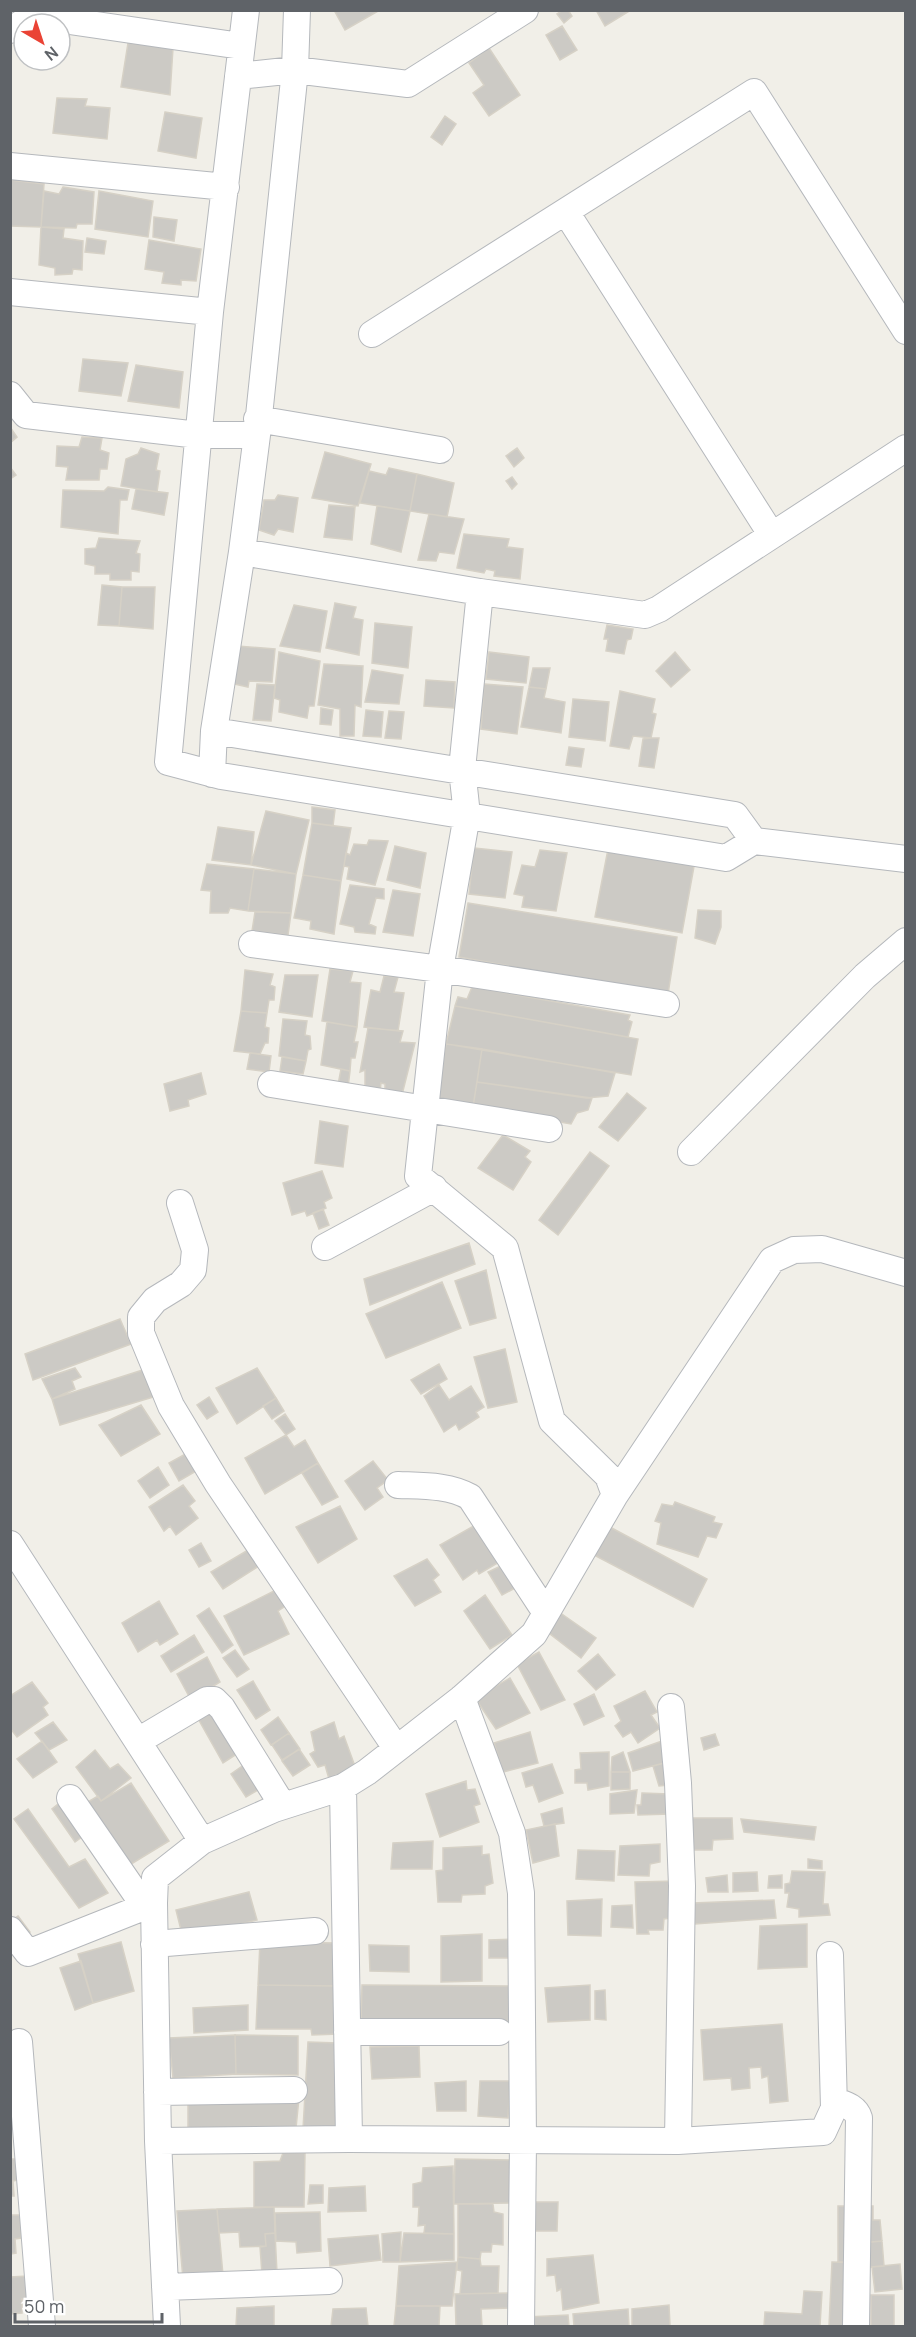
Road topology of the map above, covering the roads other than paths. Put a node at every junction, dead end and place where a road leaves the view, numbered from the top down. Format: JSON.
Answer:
{"nodes":[{"id":1,"x":246,"y":10,"type":"edge"},
{"id":2,"x":297,"y":10,"type":"edge"},
{"id":3,"x":525,"y":10,"type":"edge"},
{"id":4,"x":72,"y":18,"type":"edge"},
{"id":5,"x":242,"y":46,"type":"junction"},
{"id":6,"x":295,"y":70,"type":"junction"},
{"id":7,"x":238,"y":76,"type":"junction"},
{"id":8,"x":10,"y":166,"type":"edge"},
{"id":9,"x":226,"y":187,"type":"junction"},
{"id":10,"x":566,"y":212,"type":"junction"},
{"id":11,"x":10,"y":292,"type":"edge"},
{"id":12,"x":210,"y":312,"type":"junction"},
{"id":13,"x":906,"y":331,"type":"edge"},
{"id":14,"x":372,"y":334,"type":"dead end"},
{"id":15,"x":10,"y":395,"type":"edge"},
{"id":16,"x":257,"y":427,"type":"junction"},
{"id":17,"x":198,"y":435,"type":"junction"},
{"id":18,"x":906,"y":447,"type":"edge"},
{"id":19,"x":440,"y":450,"type":"dead end"},
{"id":20,"x":771,"y":534,"type":"junction"},
{"id":21,"x":242,"y":552,"type":"junction"},
{"id":22,"x":480,"y":592,"type":"junction"},
{"id":23,"x":214,"y":731,"type":"junction"},
{"id":24,"x":462,"y":769,"type":"junction"},
{"id":25,"x":212,"y":774,"type":"junction"},
{"id":26,"x":467,"y":815,"type":"junction"},
{"id":27,"x":754,"y":841,"type":"junction"},
{"id":28,"x":906,"y":859,"type":"edge"},
{"id":29,"x":906,"y":941,"type":"edge"},
{"id":30,"x":252,"y":944,"type":"dead end"},
{"id":31,"x":440,"y":969,"type":"junction"},
{"id":32,"x":666,"y":1004,"type":"dead end"},
{"id":33,"x":270,"y":1084,"type":"dead end"},
{"id":34,"x":425,"y":1109,"type":"junction"},
{"id":35,"x":549,"y":1129,"type":"dead end"},
{"id":36,"x":692,"y":1152,"type":"dead end"},
{"id":37,"x":434,"y":1188,"type":"junction"},
{"id":38,"x":180,"y":1203,"type":"dead end"},
{"id":39,"x":324,"y":1247,"type":"dead end"},
{"id":40,"x":906,"y":1273,"type":"edge"},
{"id":41,"x":398,"y":1485,"type":"dead end"},
{"id":42,"x":615,"y":1495,"type":"junction"},
{"id":43,"x":10,"y":1544,"type":"edge"},
{"id":44,"x":546,"y":1613,"type":"junction"},
{"id":45,"x":462,"y":1698,"type":"junction"},
{"id":46,"x":671,"y":1707,"type":"dead end"},
{"id":47,"x":138,"y":1741,"type":"junction"},
{"id":48,"x":396,"y":1748,"type":"junction"},
{"id":49,"x":343,"y":1787,"type":"junction"},
{"id":50,"x":70,"y":1798,"type":"dead end"},
{"id":51,"x":283,"y":1806,"type":"junction"},
{"id":52,"x":202,"y":1841,"type":"junction"},
{"id":53,"x":149,"y":1905,"type":"junction"},
{"id":54,"x":10,"y":1930,"type":"edge"},
{"id":55,"x":315,"y":1930,"type":"dead end"},
{"id":56,"x":154,"y":1944,"type":"junction"},
{"id":57,"x":830,"y":1955,"type":"dead end"},
{"id":58,"x":347,"y":2032,"type":"junction"},
{"id":59,"x":499,"y":2032,"type":"dead end"},
{"id":60,"x":19,"y":2042,"type":"dead end"},
{"id":61,"x":294,"y":2090,"type":"dead end"},
{"id":62,"x":157,"y":2092,"type":"junction"},
{"id":63,"x":834,"y":2100,"type":"junction"},
{"id":64,"x":349,"y":2139,"type":"junction"},
{"id":65,"x":158,"y":2141,"type":"junction"},
{"id":66,"x":678,"y":2141,"type":"junction"},
{"id":67,"x":523,"y":2142,"type":"junction"},
{"id":68,"x":329,"y":2281,"type":"dead end"},
{"id":69,"x":165,"y":2287,"type":"junction"},
{"id":70,"x":42,"y":2326,"type":"edge"},
{"id":71,"x":167,"y":2326,"type":"edge"},
{"id":72,"x":521,"y":2326,"type":"edge"},
{"id":73,"x":856,"y":2326,"type":"edge"}],
"edges":[{"from":1,"to":5,"type":"street"},
{"from":2,"to":6,"type":"street"},
{"from":3,"to":6,"type":"street"},
{"from":4,"to":5,"type":"street"},
{"from":5,"to":7,"type":"street"},
{"from":6,"to":7,"type":"street"},
{"from":6,"to":16,"type":"street"},
{"from":7,"to":9,"type":"street"},
{"from":8,"to":9,"type":"street"},
{"from":9,"to":12,"type":"street"},
{"from":10,"to":13,"type":"street"},
{"from":10,"to":14,"type":"street"},
{"from":10,"to":20,"type":"street"},
{"from":11,"to":12,"type":"street"},
{"from":12,"to":17,"type":"street"},
{"from":15,"to":17,"type":"street"},
{"from":16,"to":17,"type":"street"},
{"from":16,"to":19,"type":"street"},
{"from":16,"to":21,"type":"street"},
{"from":17,"to":25,"type":"street"},
{"from":18,"to":20,"type":"street"},
{"from":20,"to":22,"type":"street"},
{"from":21,"to":22,"type":"street"},
{"from":21,"to":23,"type":"street"},
{"from":22,"to":24,"type":"street"},
{"from":23,"to":24,"type":"street"},
{"from":23,"to":25,"type":"street"},
{"from":24,"to":26,"type":"street"},
{"from":24,"to":27,"type":"street"},
{"from":25,"to":26,"type":"street"},
{"from":26,"to":27,"type":"street"},
{"from":26,"to":31,"type":"street"},
{"from":27,"to":28,"type":"street"},
{"from":29,"to":36,"type":"street"},
{"from":30,"to":31,"type":"street"},
{"from":31,"to":32,"type":"street"},
{"from":31,"to":34,"type":"street"},
{"from":33,"to":34,"type":"street"},
{"from":34,"to":35,"type":"street"},
{"from":34,"to":37,"type":"street"},
{"from":37,"to":39,"type":"street"},
{"from":37,"to":42,"type":"street"},
{"from":38,"to":48,"type":"street"},
{"from":40,"to":42,"type":"street"},
{"from":41,"to":44,"type":"street"},
{"from":42,"to":44,"type":"street"},
{"from":43,"to":47,"type":"street"},
{"from":44,"to":45,"type":"street"},
{"from":45,"to":48,"type":"street"},
{"from":45,"to":67,"type":"street"},
{"from":46,"to":66,"type":"street"},
{"from":47,"to":51,"type":"street"},
{"from":47,"to":52,"type":"street"},
{"from":48,"to":49,"type":"street"},
{"from":49,"to":51,"type":"street"},
{"from":49,"to":58,"type":"street"},
{"from":50,"to":53,"type":"street"},
{"from":51,"to":52,"type":"street"},
{"from":52,"to":53,"type":"street"},
{"from":53,"to":54,"type":"street"},
{"from":53,"to":56,"type":"street"},
{"from":55,"to":56,"type":"street"},
{"from":56,"to":62,"type":"street"},
{"from":57,"to":63,"type":"street"},
{"from":58,"to":59,"type":"street"},
{"from":58,"to":64,"type":"street"},
{"from":60,"to":70,"type":"street"},
{"from":61,"to":62,"type":"street"},
{"from":62,"to":65,"type":"street"},
{"from":63,"to":66,"type":"street"},
{"from":63,"to":73,"type":"street"},
{"from":64,"to":65,"type":"street"},
{"from":64,"to":67,"type":"street"},
{"from":65,"to":69,"type":"street"},
{"from":66,"to":67,"type":"street"},
{"from":67,"to":72,"type":"street"},
{"from":68,"to":69,"type":"street"},
{"from":69,"to":71,"type":"street"}]}
